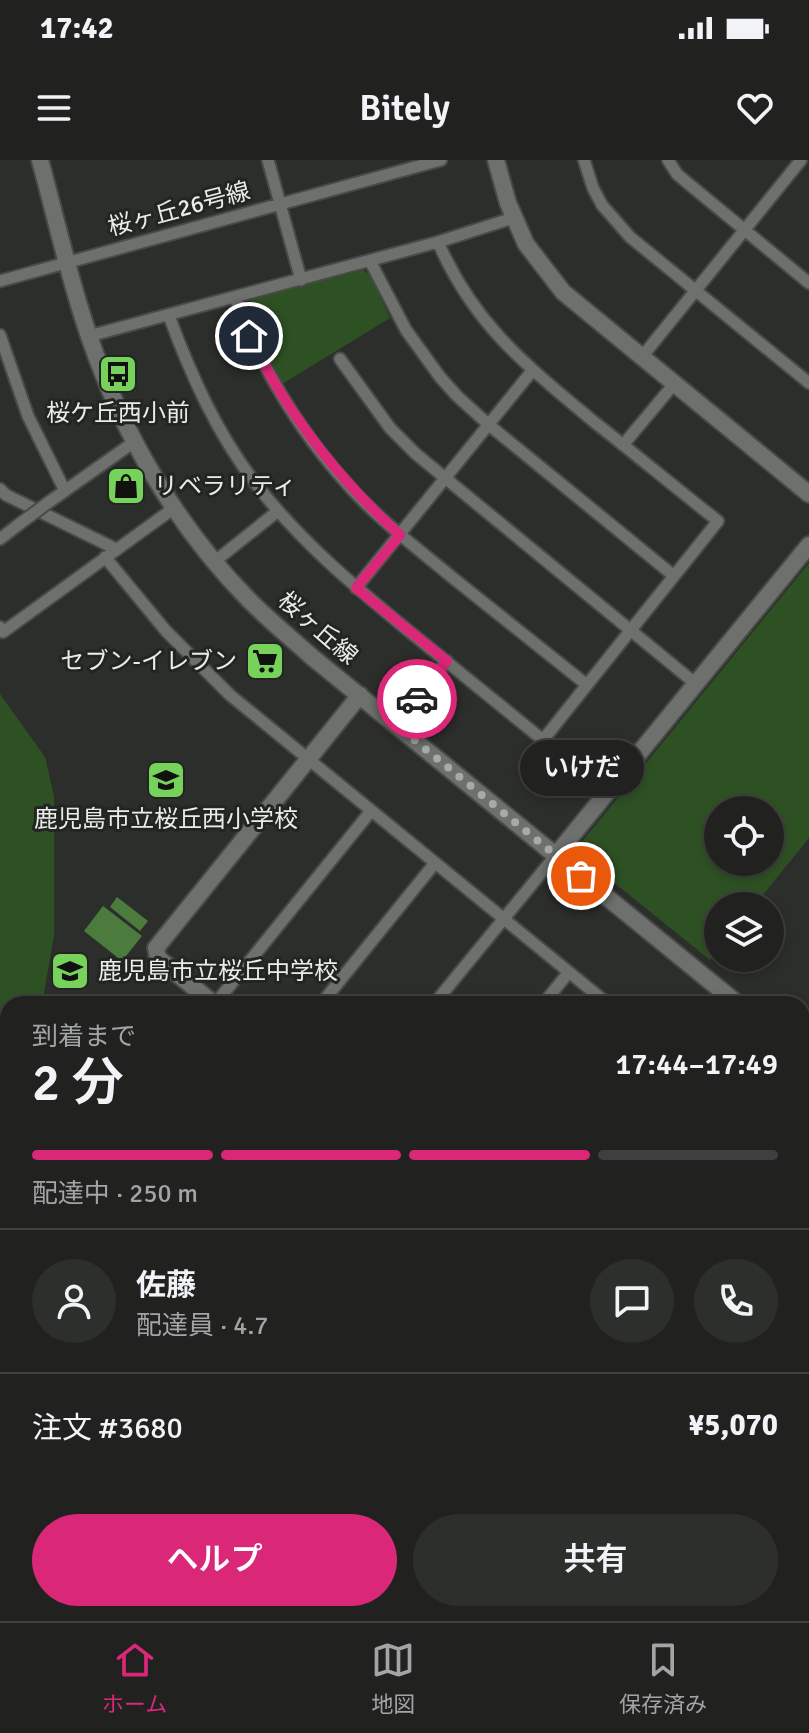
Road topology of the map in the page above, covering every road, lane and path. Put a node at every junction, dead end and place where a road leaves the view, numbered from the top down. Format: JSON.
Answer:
{"nodes":[{"id":1,"x":40,"y":160,"type":"edge"},
{"id":2,"x":268,"y":160,"type":"edge"},
{"id":3,"x":441,"y":160,"type":"edge"},
{"id":4,"x":496,"y":160,"type":"edge"},
{"id":5,"x":584,"y":160,"type":"edge"},
{"id":6,"x":668,"y":160,"type":"edge"},
{"id":7,"x":796,"y":162,"type":"edge"},
{"id":8,"x":280,"y":204,"type":"junction"},
{"id":9,"x":513,"y":218,"type":"junction"},
{"id":10,"x":744,"y":230,"type":"junction"},
{"id":11,"x":438,"y":242,"type":"junction"},
{"id":12,"x":370,"y":261,"type":"junction"},
{"id":13,"x":68,"y":262,"type":"junction"},
{"id":14,"x":301,"y":280,"type":"junction"},
{"id":15,"x":0,"y":281,"type":"edge"},
{"id":16,"x":809,"y":282,"type":"edge"},
{"id":17,"x":694,"y":292,"type":"junction"},
{"id":18,"x":235,"y":298,"type":"junction"},
{"id":19,"x":169,"y":316,"type":"junction"},
{"id":20,"x":0,"y":335,"type":"edge"},
{"id":21,"x":89,"y":336,"type":"junction"},
{"id":22,"x":641,"y":358,"type":"junction"},
{"id":23,"x":340,"y":359,"type":"dead end"},
{"id":24,"x":532,"y":371,"type":"junction"},
{"id":25,"x":809,"y":383,"type":"edge"},
{"id":26,"x":674,"y":384,"type":"junction"},
{"id":27,"x":489,"y":425,"type":"junction"},
{"id":28,"x":134,"y":442,"type":"junction"},
{"id":29,"x":623,"y":445,"type":"junction"},
{"id":30,"x":445,"y":479,"type":"junction"},
{"id":31,"x":0,"y":489,"type":"edge"},
{"id":32,"x":65,"y":491,"type":"junction"},
{"id":33,"x":809,"y":494,"type":"edge"},
{"id":34,"x":174,"y":508,"type":"junction"},
{"id":35,"x":278,"y":511,"type":"junction"},
{"id":36,"x":400,"y":535,"type":"junction"},
{"id":37,"x":0,"y":539,"type":"edge"},
{"id":38,"x":809,"y":545,"type":"edge"},
{"id":39,"x":116,"y":549,"type":"junction"},
{"id":40,"x":105,"y":557,"type":"junction"},
{"id":41,"x":214,"y":562,"type":"junction"},
{"id":42,"x":674,"y":576,"type":"junction"},
{"id":43,"x":356,"y":588,"type":"junction"},
{"id":44,"x":0,"y":627,"type":"edge"},
{"id":45,"x":631,"y":630,"type":"junction"},
{"id":46,"x":447,"y":661,"type":"junction"},
{"id":47,"x":696,"y":684,"type":"junction"},
{"id":48,"x":587,"y":685,"type":"junction"},
{"id":49,"x":360,"y":695,"type":"junction"},
{"id":50,"x":396,"y":725,"type":"junction"},
{"id":51,"x":309,"y":760,"type":"junction"},
{"id":52,"x":371,"y":811,"type":"junction"},
{"id":53,"x":556,"y":855,"type":"junction"},
{"id":54,"x":435,"y":863,"type":"junction"},
{"id":55,"x":504,"y":919,"type":"junction"},
{"id":56,"x":569,"y":972,"type":"junction"},
{"id":57,"x":205,"y":996,"type":"edge"},
{"id":58,"x":221,"y":996,"type":"edge"},
{"id":59,"x":327,"y":996,"type":"edge"},
{"id":60,"x":441,"y":996,"type":"edge"},
{"id":61,"x":550,"y":996,"type":"edge"},
{"id":62,"x":598,"y":996,"type":"edge"},
{"id":63,"x":728,"y":996,"type":"edge"}],
"edges":[{"from":1,"to":13,"type":"street","name":"桜ヶ丘線"},
{"from":2,"to":8,"type":"street"},
{"from":3,"to":8,"type":"street","name":"桜ヶ丘26号線"},
{"from":4,"to":9,"type":"street"},
{"from":5,"to":17,"type":"street"},
{"from":6,"to":10,"type":"street"},
{"from":7,"to":10,"type":"street"},
{"from":8,"to":13,"type":"street","name":"桜ヶ丘26号線"},
{"from":8,"to":14,"type":"street"},
{"from":9,"to":11,"type":"street"},
{"from":9,"to":22,"type":"street"},
{"from":10,"to":16,"type":"street"},
{"from":10,"to":17,"type":"street"},
{"from":11,"to":12,"type":"street"},
{"from":11,"to":24,"type":"street"},
{"from":12,"to":14,"type":"street"},
{"from":12,"to":27,"type":"street"},
{"from":13,"to":15,"type":"street","name":"桜ヶ丘26号線"},
{"from":13,"to":21,"type":"street","name":"桜ヶ丘線"},
{"from":14,"to":18,"type":"street"},
{"from":17,"to":22,"type":"street"},
{"from":17,"to":25,"type":"street"},
{"from":18,"to":19,"type":"street"},
{"from":18,"to":36,"type":"street"},
{"from":19,"to":21,"type":"street"},
{"from":19,"to":35,"type":"street"},
{"from":20,"to":32,"type":"street"},
{"from":21,"to":28,"type":"street","name":"桜ヶ丘線"},
{"from":22,"to":26,"type":"street"},
{"from":23,"to":30,"type":"street"},
{"from":24,"to":27,"type":"street"},
{"from":24,"to":29,"type":"street"},
{"from":26,"to":29,"type":"street"},
{"from":26,"to":33,"type":"street"},
{"from":27,"to":30,"type":"street"},
{"from":27,"to":42,"type":"street"},
{"from":28,"to":32,"type":"street"},
{"from":28,"to":34,"type":"street","name":"桜ヶ丘線"},
{"from":29,"to":42,"type":"street"},
{"from":30,"to":36,"type":"street"},
{"from":30,"to":45,"type":"street"},
{"from":31,"to":39,"type":"street"},
{"from":32,"to":37,"type":"street","bridge":true},
{"from":34,"to":39,"type":"street"},
{"from":34,"to":41,"type":"street","name":"桜ヶ丘線"},
{"from":35,"to":41,"type":"street"},
{"from":35,"to":43,"type":"street"},
{"from":36,"to":43,"type":"street"},
{"from":36,"to":48,"type":"street"},
{"from":38,"to":47,"type":"street"},
{"from":39,"to":40,"type":"street"},
{"from":40,"to":44,"type":"street"},
{"from":40,"to":51,"type":"street"},
{"from":41,"to":49,"type":"street","name":"桜ヶ丘線"},
{"from":42,"to":45,"type":"street"},
{"from":43,"to":46,"type":"street"},
{"from":45,"to":47,"type":"street"},
{"from":45,"to":48,"type":"street"},
{"from":46,"to":48,"type":"street"},
{"from":46,"to":50,"type":"street"},
{"from":47,"to":53,"type":"street"},
{"from":49,"to":50,"type":"street","name":"桜ヶ丘線"},
{"from":49,"to":51,"type":"street"},
{"from":50,"to":53,"type":"street","name":"桜ヶ丘線"},
{"from":51,"to":52,"type":"street"},
{"from":51,"to":57,"type":"street"},
{"from":52,"to":54,"type":"street"},
{"from":52,"to":58,"type":"street"},
{"from":53,"to":55,"type":"street"},
{"from":53,"to":63,"type":"street","name":"桜ヶ丘線"},
{"from":54,"to":55,"type":"street"},
{"from":54,"to":59,"type":"street"},
{"from":55,"to":56,"type":"street"},
{"from":55,"to":60,"type":"street"},
{"from":56,"to":61,"type":"street"},
{"from":56,"to":62,"type":"street"}]}
